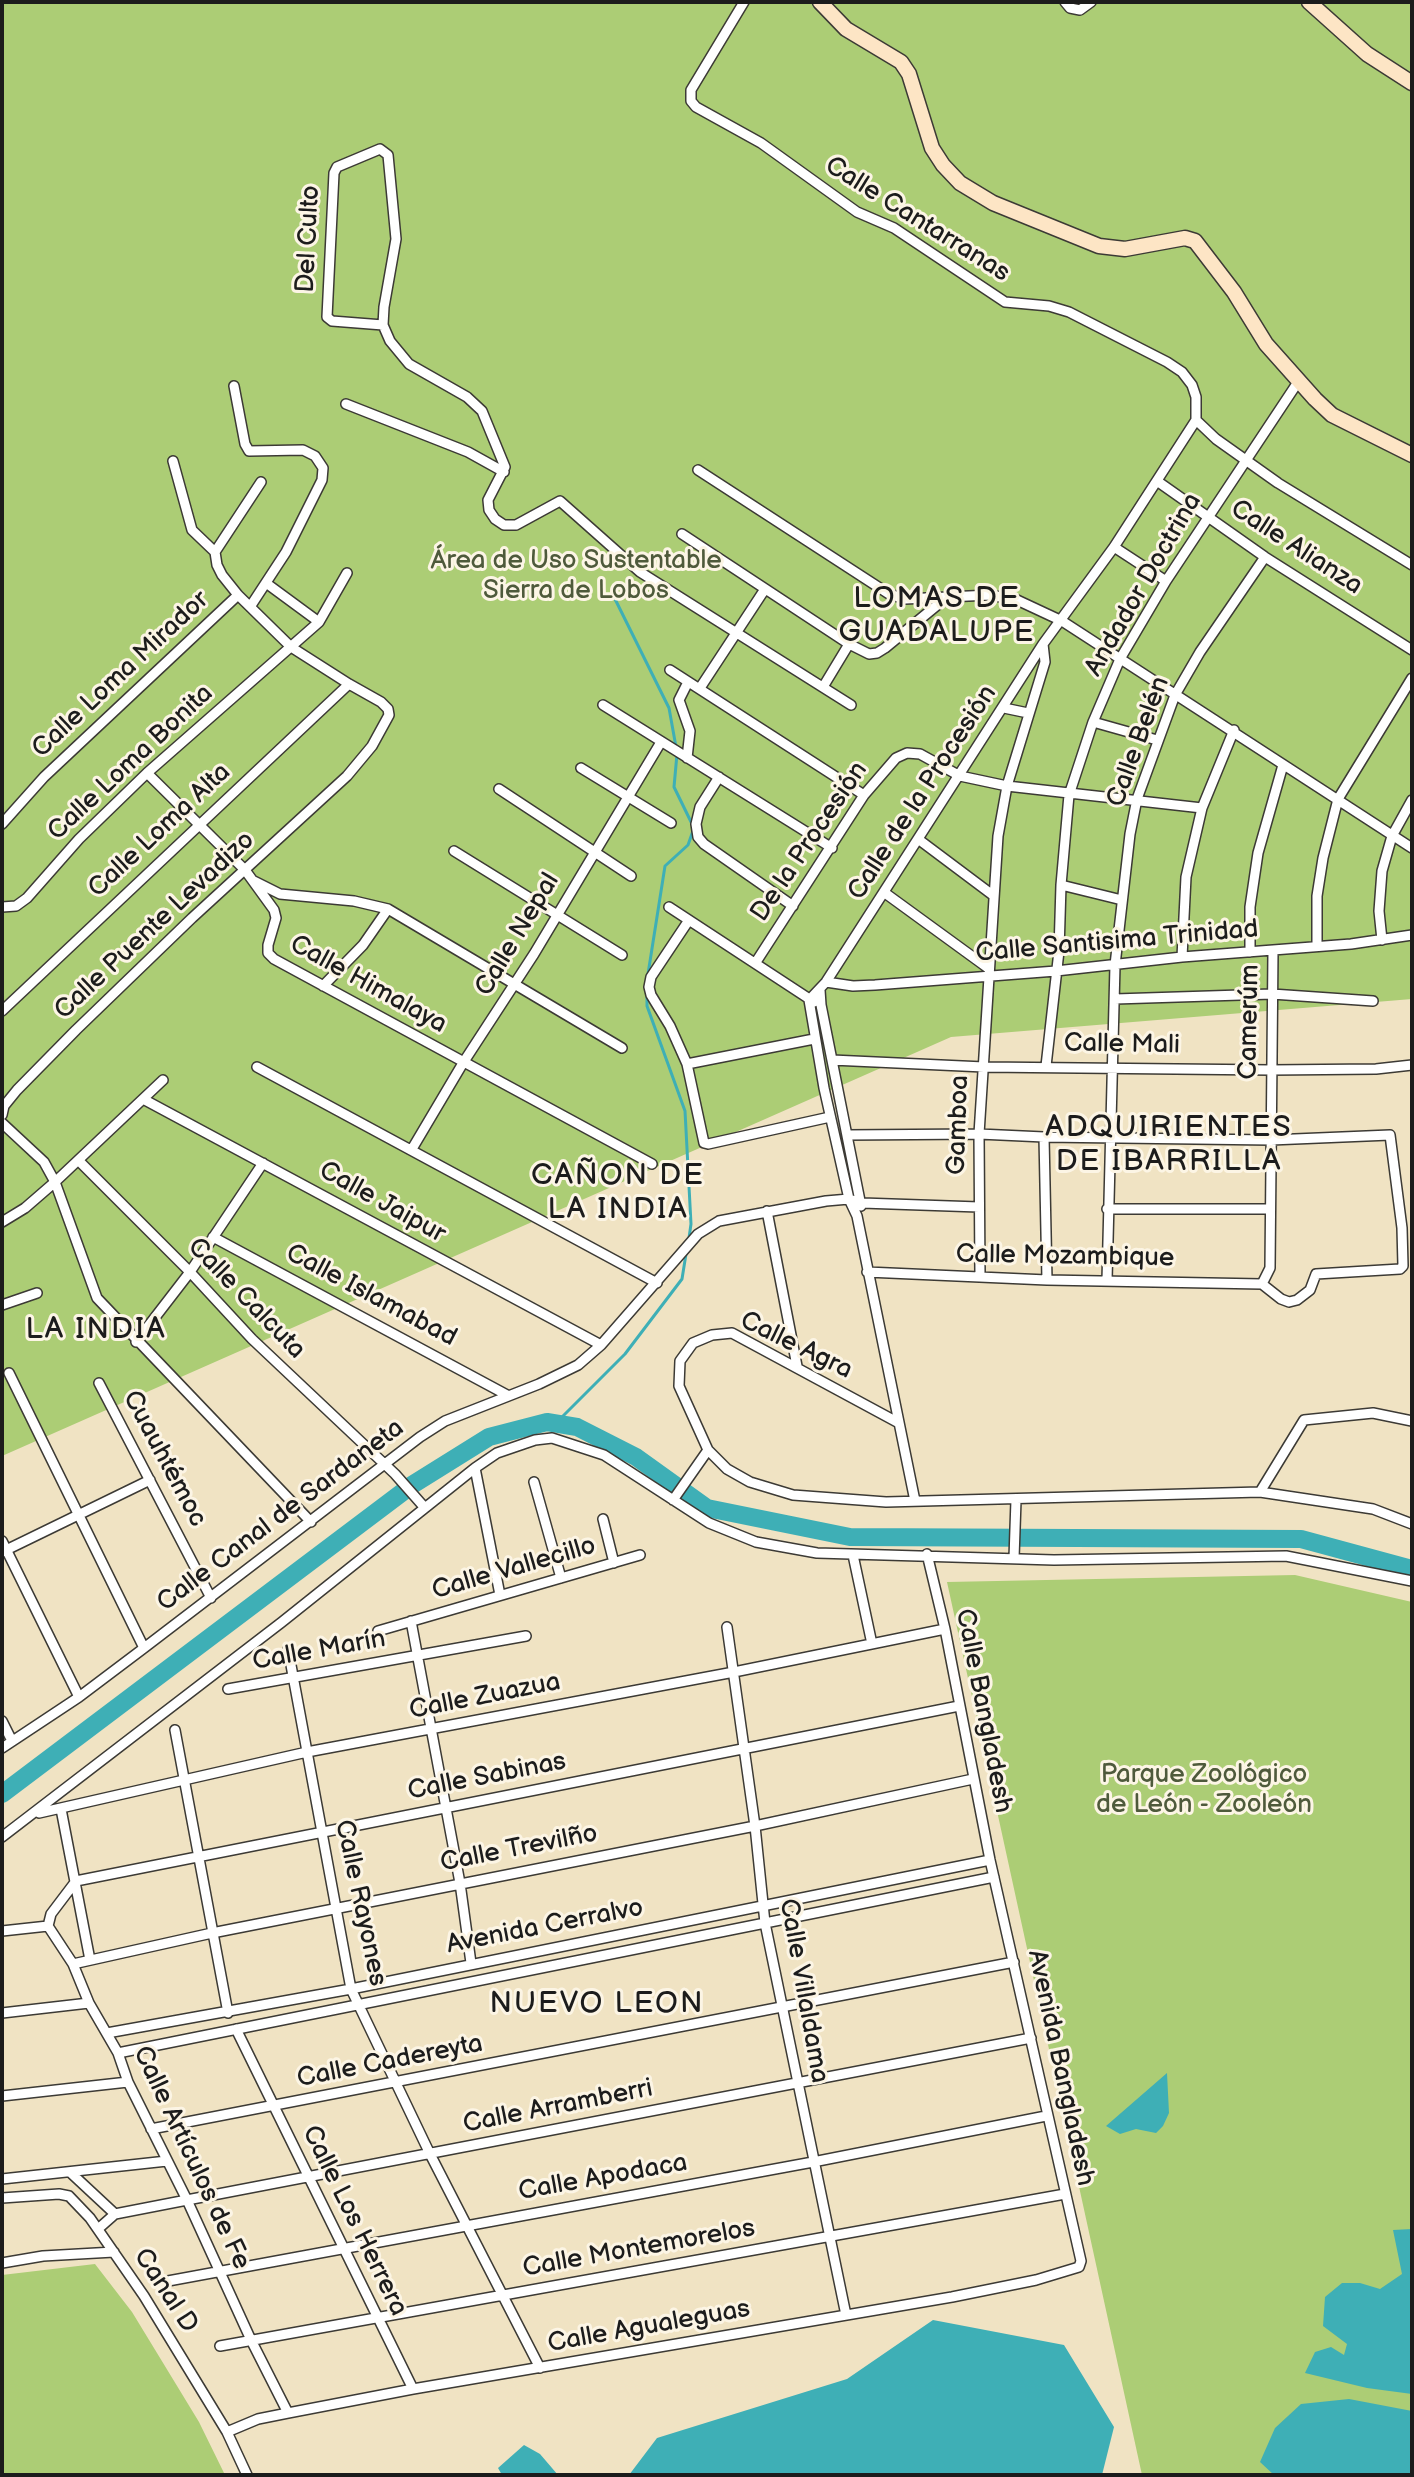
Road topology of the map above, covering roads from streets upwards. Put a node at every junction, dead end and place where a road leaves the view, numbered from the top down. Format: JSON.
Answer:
{"nodes":[{"id":1,"x":744,"y":2,"type":"edge"},
{"id":2,"x":820,"y":2,"type":"edge"},
{"id":3,"x":1065,"y":2,"type":"edge"},
{"id":4,"x":1091,"y":2,"type":"edge"},
{"id":5,"x":1309,"y":2,"type":"edge"},
{"id":6,"x":1412,"y":83,"type":"edge"},
{"id":7,"x":383,"y":325,"type":"junction"},
{"id":8,"x":1298,"y":382,"type":"junction"},
{"id":9,"x":234,"y":386,"type":"dead end"},
{"id":10,"x":346,"y":404,"type":"dead end"},
{"id":11,"x":1196,"y":420,"type":"junction"},
{"id":12,"x":1412,"y":455,"type":"edge"},
{"id":13,"x":1244,"y":459,"type":"junction"},
{"id":14,"x":173,"y":461,"type":"dead end"},
{"id":15,"x":698,"y":470,"type":"dead end"},
{"id":16,"x":504,"y":472,"type":"junction"},
{"id":17,"x":1157,"y":481,"type":"junction"},
{"id":18,"x":261,"y":482,"type":"dead end"},
{"id":19,"x":1208,"y":517,"type":"junction"},
{"id":20,"x":682,"y":534,"type":"dead end"},
{"id":21,"x":1114,"y":547,"type":"junction"},
{"id":22,"x":215,"y":552,"type":"junction"},
{"id":23,"x":1265,"y":557,"type":"junction"},
{"id":24,"x":1412,"y":565,"type":"edge"},
{"id":25,"x":347,"y":573,"type":"dead end"},
{"id":26,"x":1166,"y":581,"type":"junction"},
{"id":27,"x":266,"y":583,"type":"junction"},
{"id":28,"x":765,"y":589,"type":"junction"},
{"id":29,"x":238,"y":595,"type":"junction"},
{"id":30,"x":947,"y":597,"type":"junction"},
{"id":31,"x":250,"y":607,"type":"junction"},
{"id":32,"x":1062,"y":621,"type":"junction"},
{"id":33,"x":319,"y":622,"type":"junction"},
{"id":34,"x":735,"y":635,"type":"junction"},
{"id":35,"x":849,"y":644,"type":"junction"},
{"id":36,"x":1043,"y":644,"type":"junction"},
{"id":37,"x":291,"y":647,"type":"junction"},
{"id":38,"x":1412,"y":650,"type":"edge"},
{"id":39,"x":1120,"y":659,"type":"junction"},
{"id":40,"x":670,"y":670,"type":"dead end"},
{"id":41,"x":1412,"y":678,"type":"edge"},
{"id":42,"x":688,"y":682,"type":"junction"},
{"id":43,"x":349,"y":684,"type":"junction"},
{"id":44,"x":823,"y":687,"type":"junction"},
{"id":45,"x":700,"y":688,"type":"junction"},
{"id":46,"x":1175,"y":695,"type":"junction"},
{"id":47,"x":603,"y":705,"type":"dead end"},
{"id":48,"x":851,"y":705,"type":"dead end"},
{"id":49,"x":1004,"y":708,"type":"junction"},
{"id":50,"x":1028,"y":713,"type":"junction"},
{"id":51,"x":1093,"y":722,"type":"junction"},
{"id":52,"x":1234,"y":730,"type":"junction"},
{"id":53,"x":1157,"y":740,"type":"junction"},
{"id":54,"x":661,"y":742,"type":"junction"},
{"id":55,"x":687,"y":758,"type":"junction"},
{"id":56,"x":1283,"y":765,"type":"junction"},
{"id":57,"x":581,"y":768,"type":"dead end"},
{"id":58,"x":147,"y":773,"type":"junction"},
{"id":59,"x":960,"y":776,"type":"junction"},
{"id":60,"x":719,"y":777,"type":"junction"},
{"id":61,"x":1007,"y":786,"type":"junction"},
{"id":62,"x":499,"y":789,"type":"dead end"},
{"id":63,"x":864,"y":795,"type":"junction"},
{"id":64,"x":1069,"y":795,"type":"junction"},
{"id":65,"x":628,"y":796,"type":"junction"},
{"id":66,"x":1137,"y":799,"type":"junction"},
{"id":67,"x":1338,"y":799,"type":"junction"},
{"id":68,"x":1412,"y":800,"type":"edge"},
{"id":69,"x":1202,"y":808,"type":"junction"},
{"id":70,"x":671,"y":823,"type":"dead end"},
{"id":71,"x":2,"y":824,"type":"edge"},
{"id":72,"x":200,"y":824,"type":"junction"},
{"id":73,"x":1392,"y":836,"type":"junction"},
{"id":74,"x":918,"y":839,"type":"junction"},
{"id":75,"x":832,"y":848,"type":"junction"},
{"id":76,"x":1412,"y":848,"type":"edge"},
{"id":77,"x":594,"y":850,"type":"junction"},
{"id":78,"x":454,"y":851,"type":"dead end"},
{"id":79,"x":248,"y":875,"type":"junction"},
{"id":80,"x":631,"y":876,"type":"dead end"},
{"id":81,"x":1061,"y":885,"type":"junction"},
{"id":82,"x":885,"y":893,"type":"junction"},
{"id":83,"x":994,"y":896,"type":"junction"},
{"id":84,"x":1122,"y":900,"type":"junction"},
{"id":85,"x":793,"y":906,"type":"junction"},
{"id":86,"x":2,"y":907,"type":"edge"},
{"id":87,"x":669,"y":907,"type":"dead end"},
{"id":88,"x":388,"y":909,"type":"junction"},
{"id":89,"x":557,"y":915,"type":"junction"},
{"id":90,"x":689,"y":920,"type":"junction"},
{"id":91,"x":1412,"y":935,"type":"edge"},
{"id":92,"x":1382,"y":940,"type":"junction"},
{"id":93,"x":1317,"y":946,"type":"junction"},
{"id":94,"x":1273,"y":951,"type":"junction"},
{"id":95,"x":1250,"y":952,"type":"junction"},
{"id":96,"x":622,"y":955,"type":"dead end"},
{"id":97,"x":1182,"y":957,"type":"junction"},
{"id":98,"x":756,"y":962,"type":"junction"},
{"id":99,"x":1115,"y":965,"type":"junction"},
{"id":100,"x":1056,"y":971,"type":"junction"},
{"id":101,"x":988,"y":972,"type":"junction"},
{"id":102,"x":515,"y":985,"type":"junction"},
{"id":103,"x":323,"y":986,"type":"junction"},
{"id":104,"x":823,"y":986,"type":"junction"},
{"id":105,"x":1272,"y":994,"type":"junction"},
{"id":106,"x":1115,"y":999,"type":"junction"},
{"id":107,"x":809,"y":1000,"type":"junction"},
{"id":108,"x":1373,"y":1001,"type":"dead end"},
{"id":109,"x":821,"y":1005,"type":"junction"},
{"id":110,"x":2,"y":1011,"type":"edge"},
{"id":111,"x":814,"y":1039,"type":"junction"},
{"id":112,"x":622,"y":1048,"type":"dead end"},
{"id":113,"x":832,"y":1060,"type":"junction"},
{"id":114,"x":463,"y":1063,"type":"junction"},
{"id":115,"x":687,"y":1064,"type":"junction"},
{"id":116,"x":1412,"y":1065,"type":"edge"},
{"id":117,"x":1046,"y":1066,"type":"junction"},
{"id":118,"x":1111,"y":1066,"type":"junction"},
{"id":119,"x":257,"y":1067,"type":"dead end"},
{"id":120,"x":984,"y":1067,"type":"junction"},
{"id":121,"x":1271,"y":1070,"type":"junction"},
{"id":122,"x":163,"y":1080,"type":"dead end"},
{"id":123,"x":143,"y":1099,"type":"junction"},
{"id":124,"x":2,"y":1115,"type":"edge"},
{"id":125,"x":830,"y":1117,"type":"junction"},
{"id":126,"x":2,"y":1123,"type":"edge"},
{"id":127,"x":979,"y":1134,"type":"junction"},
{"id":128,"x":847,"y":1135,"type":"junction"},
{"id":129,"x":1044,"y":1137,"type":"junction"},
{"id":130,"x":1109,"y":1137,"type":"junction"},
{"id":131,"x":1271,"y":1140,"type":"junction"},
{"id":132,"x":412,"y":1149,"type":"junction"},
{"id":133,"x":79,"y":1161,"type":"junction"},
{"id":134,"x":263,"y":1163,"type":"junction"},
{"id":135,"x":652,"y":1164,"type":"dead end"},
{"id":136,"x":55,"y":1182,"type":"junction"},
{"id":137,"x":849,"y":1199,"type":"junction"},
{"id":138,"x":862,"y":1203,"type":"junction"},
{"id":139,"x":979,"y":1207,"type":"junction"},
{"id":140,"x":1107,"y":1209,"type":"junction"},
{"id":141,"x":1269,"y":1209,"type":"junction"},
{"id":142,"x":767,"y":1211,"type":"junction"},
{"id":143,"x":857,"y":1216,"type":"junction"},
{"id":144,"x":2,"y":1222,"type":"edge"},
{"id":145,"x":213,"y":1237,"type":"junction"},
{"id":146,"x":190,"y":1272,"type":"junction"},
{"id":147,"x":867,"y":1272,"type":"junction"},
{"id":148,"x":980,"y":1277,"type":"junction"},
{"id":149,"x":1047,"y":1280,"type":"junction"},
{"id":150,"x":1107,"y":1280,"type":"junction"},
{"id":151,"x":657,"y":1283,"type":"junction"},
{"id":152,"x":1262,"y":1284,"type":"junction"},
{"id":153,"x":37,"y":1293,"type":"dead end"},
{"id":154,"x":2,"y":1305,"type":"edge"},
{"id":155,"x":136,"y":1342,"type":"junction"},
{"id":156,"x":601,"y":1345,"type":"junction"},
{"id":157,"x":797,"y":1366,"type":"junction"},
{"id":158,"x":9,"y":1373,"type":"dead end"},
{"id":159,"x":99,"y":1383,"type":"dead end"},
{"id":160,"x":507,"y":1395,"type":"junction"},
{"id":161,"x":1412,"y":1421,"type":"edge"},
{"id":162,"x":897,"y":1422,"type":"junction"},
{"id":163,"x":708,"y":1450,"type":"junction"},
{"id":164,"x":384,"y":1465,"type":"junction"},
{"id":165,"x":475,"y":1468,"type":"junction"},
{"id":166,"x":150,"y":1480,"type":"junction"},
{"id":167,"x":534,"y":1482,"type":"dead end"},
{"id":168,"x":1260,"y":1492,"type":"junction"},
{"id":169,"x":675,"y":1497,"type":"junction"},
{"id":170,"x":1016,"y":1500,"type":"junction"},
{"id":171,"x":915,"y":1501,"type":"junction"},
{"id":172,"x":421,"y":1504,"type":"junction"},
{"id":173,"x":79,"y":1514,"type":"junction"},
{"id":174,"x":603,"y":1519,"type":"dead end"},
{"id":175,"x":311,"y":1522,"type":"junction"},
{"id":176,"x":1412,"y":1524,"type":"edge"},
{"id":177,"x":3,"y":1548,"type":"edge"},
{"id":178,"x":927,"y":1554,"type":"junction"},
{"id":179,"x":640,"y":1555,"type":"dead end"},
{"id":180,"x":853,"y":1555,"type":"junction"},
{"id":181,"x":1014,"y":1558,"type":"junction"},
{"id":182,"x":614,"y":1563,"type":"junction"},
{"id":183,"x":561,"y":1578,"type":"junction"},
{"id":184,"x":1412,"y":1581,"type":"edge"},
{"id":185,"x":500,"y":1595,"type":"junction"},
{"id":186,"x":211,"y":1598,"type":"junction"},
{"id":187,"x":411,"y":1621,"type":"junction"},
{"id":188,"x":727,"y":1627,"type":"dead end"},
{"id":189,"x":945,"y":1629,"type":"junction"},
{"id":190,"x":378,"y":1631,"type":"dead end"},
{"id":191,"x":526,"y":1636,"type":"dead end"},
{"id":192,"x":872,"y":1644,"type":"junction"},
{"id":193,"x":144,"y":1648,"type":"junction"},
{"id":194,"x":288,"y":1649,"type":"dead end"},
{"id":195,"x":417,"y":1656,"type":"junction"},
{"id":196,"x":734,"y":1672,"type":"junction"},
{"id":197,"x":293,"y":1677,"type":"junction"},
{"id":198,"x":228,"y":1689,"type":"dead end"},
{"id":199,"x":79,"y":1697,"type":"junction"},
{"id":200,"x":959,"y":1706,"type":"junction"},
{"id":201,"x":2,"y":1721,"type":"edge"},
{"id":202,"x":175,"y":1730,"type":"dead end"},
{"id":203,"x":432,"y":1730,"type":"junction"},
{"id":204,"x":12,"y":1741,"type":"junction"},
{"id":205,"x":2,"y":1748,"type":"edge"},
{"id":206,"x":743,"y":1749,"type":"junction"},
{"id":207,"x":307,"y":1752,"type":"junction"},
{"id":208,"x":184,"y":1779,"type":"junction"},
{"id":209,"x":973,"y":1779,"type":"junction"},
{"id":210,"x":446,"y":1808,"type":"junction"},
{"id":211,"x":61,"y":1809,"type":"junction"},
{"id":212,"x":34,"y":1814,"type":"junction"},
{"id":213,"x":755,"y":1826,"type":"junction"},
{"id":214,"x":322,"y":1831,"type":"junction"},
{"id":215,"x":2,"y":1837,"type":"edge"},
{"id":216,"x":199,"y":1856,"type":"junction"},
{"id":217,"x":990,"y":1860,"type":"junction"},
{"id":218,"x":994,"y":1877,"type":"junction"},
{"id":219,"x":76,"y":1881,"type":"junction"},
{"id":220,"x":460,"y":1883,"type":"junction"},
{"id":221,"x":336,"y":1907,"type":"junction"},
{"id":222,"x":764,"y":1907,"type":"junction"},
{"id":223,"x":765,"y":1923,"type":"junction"},
{"id":224,"x":48,"y":1926,"type":"junction"},
{"id":225,"x":2,"y":1931,"type":"edge"},
{"id":226,"x":212,"y":1933,"type":"junction"},
{"id":227,"x":90,"y":1960,"type":"junction"},
{"id":228,"x":1014,"y":1962,"type":"junction"},
{"id":229,"x":471,"y":1963,"type":"junction"},
{"id":230,"x":73,"y":1964,"type":"junction"},
{"id":231,"x":351,"y":1989,"type":"junction"},
{"id":232,"x":89,"y":2003,"type":"junction"},
{"id":233,"x":360,"y":2004,"type":"junction"},
{"id":234,"x":781,"y":2009,"type":"junction"},
{"id":235,"x":2,"y":2013,"type":"edge"},
{"id":236,"x":228,"y":2013,"type":"junction"},
{"id":237,"x":236,"y":2029,"type":"junction"},
{"id":238,"x":107,"y":2033,"type":"junction"},
{"id":239,"x":1031,"y":2038,"type":"junction"},
{"id":240,"x":118,"y":2053,"type":"junction"},
{"id":241,"x":128,"y":2082,"type":"junction"},
{"id":242,"x":397,"y":2082,"type":"junction"},
{"id":243,"x":797,"y":2083,"type":"junction"},
{"id":244,"x":2,"y":2096,"type":"edge"},
{"id":245,"x":274,"y":2107,"type":"junction"},
{"id":246,"x":1046,"y":2116,"type":"junction"},
{"id":247,"x":151,"y":2129,"type":"junction"},
{"id":248,"x":430,"y":2154,"type":"junction"},
{"id":249,"x":167,"y":2161,"type":"junction"},
{"id":250,"x":813,"y":2162,"type":"junction"},
{"id":251,"x":71,"y":2173,"type":"junction"},
{"id":252,"x":307,"y":2177,"type":"junction"},
{"id":253,"x":2,"y":2179,"type":"edge"},
{"id":254,"x":1065,"y":2194,"type":"junction"},
{"id":255,"x":2,"y":2198,"type":"edge"},
{"id":256,"x":187,"y":2200,"type":"junction"},
{"id":257,"x":115,"y":2214,"type":"junction"},
{"id":258,"x":466,"y":2225,"type":"junction"},
{"id":259,"x":98,"y":2229,"type":"junction"},
{"id":260,"x":829,"y":2238,"type":"junction"},
{"id":261,"x":343,"y":2249,"type":"junction"},
{"id":262,"x":114,"y":2252,"type":"junction"},
{"id":263,"x":2,"y":2263,"type":"edge"},
{"id":264,"x":1079,"y":2267,"type":"joint"},
{"id":265,"x":220,"y":2270,"type":"junction"},
{"id":266,"x":168,"y":2281,"type":"dead end"},
{"id":267,"x":501,"y":2295,"type":"junction"},
{"id":268,"x":846,"y":2315,"type":"junction"},
{"id":269,"x":377,"y":2319,"type":"junction"},
{"id":270,"x":251,"y":2340,"type":"junction"},
{"id":271,"x":220,"y":2346,"type":"dead end"},
{"id":272,"x":540,"y":2368,"type":"junction"},
{"id":273,"x":413,"y":2389,"type":"junction"},
{"id":274,"x":288,"y":2413,"type":"junction"},
{"id":275,"x":227,"y":2432,"type":"junction"},
{"id":276,"x":247,"y":2475,"type":"edge"}],
"edges":[{"from":1,"to":11,"type":"street","name":"Calle Cantarranas"},
{"from":2,"to":8,"type":"street"},
{"from":3,"to":4,"type":"street"},
{"from":5,"to":6,"type":"street"},
{"from":7,"to":7,"type":"street","name":"Del Culto"},
{"from":7,"to":16,"type":"street"},
{"from":8,"to":12,"type":"street"},
{"from":8,"to":13,"type":"street","name":"Andador Doctrina"},
{"from":9,"to":27,"type":"street"},
{"from":10,"to":16,"type":"street"},
{"from":11,"to":13,"type":"street"},
{"from":11,"to":17,"type":"street","name":"Calle de la Procesión"},
{"from":13,"to":19,"type":"street","name":"Andador Doctrina"},
{"from":13,"to":24,"type":"street"},
{"from":14,"to":22,"type":"street"},
{"from":15,"to":30,"type":"street"},
{"from":16,"to":34,"type":"street"},
{"from":17,"to":19,"type":"street","name":"Calle Alianza"},
{"from":17,"to":21,"type":"street","name":"Calle de la Procesión"},
{"from":18,"to":22,"type":"street"},
{"from":19,"to":23,"type":"street","name":"Calle Alianza"},
{"from":19,"to":26,"type":"street","name":"Andador Doctrina"},
{"from":20,"to":28,"type":"street"},
{"from":21,"to":26,"type":"street"},
{"from":21,"to":32,"type":"street","name":"Calle de la Procesión"},
{"from":22,"to":29,"type":"street"},
{"from":23,"to":38,"type":"street","name":"Calle Alianza"},
{"from":23,"to":46,"type":"street","name":"Calle Belén"},
{"from":25,"to":33,"type":"street","name":"Calle Loma Bonita"},
{"from":26,"to":39,"type":"street","name":"Andador Doctrina"},
{"from":27,"to":31,"type":"street"},
{"from":27,"to":33,"type":"street"},
{"from":28,"to":34,"type":"street"},
{"from":28,"to":35,"type":"street"},
{"from":29,"to":31,"type":"street"},
{"from":29,"to":71,"type":"street","name":"Calle Loma Mirador"},
{"from":30,"to":32,"type":"street"},
{"from":30,"to":35,"type":"street"},
{"from":31,"to":37,"type":"street"},
{"from":32,"to":36,"type":"street","name":"Calle de la Procesión"},
{"from":32,"to":39,"type":"street"},
{"from":33,"to":37,"type":"street","name":"Calle Loma Bonita"},
{"from":34,"to":44,"type":"street"},
{"from":34,"to":45,"type":"street"},
{"from":35,"to":44,"type":"street"},
{"from":36,"to":49,"type":"street","name":"Calle de la Procesión"},
{"from":36,"to":50,"type":"street","name":"Gamboa"},
{"from":37,"to":43,"type":"street"},
{"from":37,"to":58,"type":"street","name":"Calle Loma Bonita"},
{"from":39,"to":46,"type":"street"},
{"from":39,"to":51,"type":"street","name":"Andador Doctrina"},
{"from":40,"to":42,"type":"street"},
{"from":41,"to":67,"type":"street"},
{"from":42,"to":45,"type":"street"},
{"from":42,"to":55,"type":"street"},
{"from":43,"to":72,"type":"street","name":"Calle Loma Alta"},
{"from":43,"to":79,"type":"street","name":"Calle Puente Levadizo"},
{"from":44,"to":48,"type":"street"},
{"from":45,"to":63,"type":"street"},
{"from":46,"to":52,"type":"street"},
{"from":46,"to":53,"type":"street","name":"Calle Belén"},
{"from":47,"to":54,"type":"street"},
{"from":49,"to":50,"type":"street"},
{"from":49,"to":59,"type":"street","name":"Calle de la Procesión"},
{"from":50,"to":61,"type":"street","name":"Gamboa"},
{"from":51,"to":53,"type":"street"},
{"from":51,"to":64,"type":"street","name":"Andador Doctrina"},
{"from":52,"to":56,"type":"street"},
{"from":52,"to":69,"type":"street"},
{"from":53,"to":66,"type":"street","name":"Calle Belén"},
{"from":54,"to":55,"type":"street"},
{"from":54,"to":65,"type":"street","name":"Calle Nepal"},
{"from":55,"to":60,"type":"street"},
{"from":56,"to":67,"type":"street"},
{"from":56,"to":95,"type":"street"},
{"from":57,"to":65,"type":"street"},
{"from":58,"to":72,"type":"street","name":"Calle Himalaya"},
{"from":58,"to":86,"type":"street","name":"Calle Loma Bonita"},
{"from":59,"to":61,"type":"street"},
{"from":59,"to":63,"type":"street","name":"De la Procesión"},
{"from":59,"to":74,"type":"street","name":"Calle de la Procesión"},
{"from":60,"to":75,"type":"street"},
{"from":60,"to":85,"type":"street"},
{"from":61,"to":64,"type":"street"},
{"from":61,"to":83,"type":"street","name":"Gamboa"},
{"from":62,"to":77,"type":"street"},
{"from":63,"to":75,"type":"street","name":"De la Procesión"},
{"from":64,"to":66,"type":"street"},
{"from":64,"to":81,"type":"street","name":"Andador Doctrina"},
{"from":65,"to":70,"type":"street"},
{"from":65,"to":77,"type":"street","name":"Calle Nepal"},
{"from":66,"to":69,"type":"street"},
{"from":66,"to":84,"type":"street","name":"Calle Belén"},
{"from":67,"to":73,"type":"street"},
{"from":67,"to":93,"type":"street"},
{"from":68,"to":73,"type":"street"},
{"from":69,"to":97,"type":"street"},
{"from":72,"to":79,"type":"street","name":"Calle Himalaya"},
{"from":72,"to":110,"type":"street","name":"Calle Loma Alta"},
{"from":73,"to":76,"type":"street"},
{"from":73,"to":92,"type":"street"},
{"from":74,"to":82,"type":"street","name":"Calle de la Procesión"},
{"from":74,"to":83,"type":"street"},
{"from":75,"to":85,"type":"street","name":"De la Procesión"},
{"from":77,"to":80,"type":"street"},
{"from":77,"to":89,"type":"street","name":"Calle Nepal"},
{"from":78,"to":89,"type":"street"},
{"from":79,"to":88,"type":"street"},
{"from":79,"to":103,"type":"street","name":"Calle Himalaya"},
{"from":79,"to":124,"type":"street","name":"Calle Puente Levadizo"},
{"from":81,"to":84,"type":"street"},
{"from":81,"to":100,"type":"street","name":"Andador Doctrina"},
{"from":82,"to":101,"type":"street"},
{"from":82,"to":104,"type":"street","name":"Calle de la Procesión"},
{"from":83,"to":101,"type":"street","name":"Gamboa"},
{"from":84,"to":99,"type":"street","name":"Calle Belén"},
{"from":85,"to":98,"type":"street","name":"De la Procesión"},
{"from":87,"to":90,"type":"street"},
{"from":88,"to":102,"type":"street"},
{"from":88,"to":103,"type":"street"},
{"from":89,"to":96,"type":"street"},
{"from":89,"to":102,"type":"street","name":"Calle Nepal"},
{"from":90,"to":98,"type":"street"},
{"from":90,"to":115,"type":"street"},
{"from":91,"to":92,"type":"street","name":"Calle Santisima Trinidad"},
{"from":92,"to":93,"type":"street","name":"Calle Santisima Trinidad"},
{"from":93,"to":94,"type":"street","name":"Calle Santisima Trinidad"},
{"from":94,"to":95,"type":"street","name":"Calle Santisima Trinidad"},
{"from":94,"to":105,"type":"street","name":"Camerúm"},
{"from":95,"to":97,"type":"street","name":"Calle Santisima Trinidad"},
{"from":97,"to":99,"type":"street","name":"Calle Santisima Trinidad"},
{"from":98,"to":107,"type":"street"},
{"from":99,"to":100,"type":"street","name":"Calle Santisima Trinidad"},
{"from":99,"to":106,"type":"street","name":"Calle Belén"},
{"from":100,"to":101,"type":"street","name":"Calle Santisima Trinidad"},
{"from":100,"to":117,"type":"street","name":"Andador Doctrina"},
{"from":101,"to":104,"type":"street","name":"Calle Santisima Trinidad"},
{"from":101,"to":120,"type":"street","name":"Gamboa"},
{"from":102,"to":112,"type":"street"},
{"from":102,"to":114,"type":"street","name":"Calle Nepal"},
{"from":103,"to":114,"type":"street","name":"Calle Himalaya"},
{"from":104,"to":107,"type":"street","name":"Calle de la Procesión"},
{"from":104,"to":109,"type":"street"},
{"from":105,"to":106,"type":"street"},
{"from":105,"to":108,"type":"street"},
{"from":105,"to":121,"type":"street","name":"Camerúm"},
{"from":106,"to":118,"type":"street","name":"Calle Belén"},
{"from":107,"to":109,"type":"street"},
{"from":107,"to":111,"type":"street"},
{"from":109,"to":113,"type":"street"},
{"from":111,"to":115,"type":"street"},
{"from":111,"to":125,"type":"street"},
{"from":113,"to":120,"type":"street","name":"Calle Mali"},
{"from":113,"to":128,"type":"street"},
{"from":114,"to":132,"type":"street","name":"Calle Nepal"},
{"from":114,"to":135,"type":"street","name":"Calle Himalaya"},
{"from":115,"to":125,"type":"street"},
{"from":116,"to":121,"type":"street","name":"Calle Mali"},
{"from":117,"to":118,"type":"street","name":"Calle Mali"},
{"from":117,"to":120,"type":"street","name":"Calle Mali"},
{"from":118,"to":121,"type":"street","name":"Calle Mali"},
{"from":118,"to":130,"type":"street","name":"Calle Belén"},
{"from":119,"to":132,"type":"street"},
{"from":120,"to":127,"type":"street","name":"Gamboa"},
{"from":121,"to":131,"type":"street","name":"Camerúm"},
{"from":122,"to":123,"type":"street"},
{"from":123,"to":133,"type":"street"},
{"from":123,"to":134,"type":"street","name":"Calle Jaipur"},
{"from":125,"to":137,"type":"street"},
{"from":126,"to":136,"type":"street"},
{"from":127,"to":128,"type":"street"},
{"from":127,"to":129,"type":"street"},
{"from":127,"to":139,"type":"street","name":"Gamboa"},
{"from":128,"to":138,"type":"street"},
{"from":129,"to":130,"type":"street"},
{"from":129,"to":149,"type":"street"},
{"from":130,"to":131,"type":"street"},
{"from":130,"to":140,"type":"street","name":"Calle Belén"},
{"from":131,"to":141,"type":"street","name":"Camerúm"},
{"from":131,"to":152,"type":"street"},
{"from":132,"to":151,"type":"street"},
{"from":133,"to":136,"type":"street"},
{"from":133,"to":146,"type":"street","name":"Calle Calcuta"},
{"from":134,"to":145,"type":"street"},
{"from":134,"to":156,"type":"street","name":"Calle Jaipur"},
{"from":136,"to":144,"type":"street"},
{"from":136,"to":155,"type":"street"},
{"from":137,"to":138,"type":"street"},
{"from":137,"to":142,"type":"street"},
{"from":137,"to":143,"type":"street"},
{"from":138,"to":139,"type":"street"},
{"from":138,"to":143,"type":"street"},
{"from":139,"to":148,"type":"street","name":"Gamboa"},
{"from":140,"to":141,"type":"street"},
{"from":140,"to":150,"type":"street","name":"Calle Belén"},
{"from":141,"to":152,"type":"street","name":"Camerúm"},
{"from":142,"to":151,"type":"street","name":"Calle Canal de Sardaneta"},
{"from":142,"to":157,"type":"street"},
{"from":143,"to":147,"type":"street"},
{"from":145,"to":146,"type":"street"},
{"from":145,"to":160,"type":"street","name":"Calle Islamabad"},
{"from":146,"to":155,"type":"street"},
{"from":146,"to":164,"type":"street","name":"Calle Calcuta"},
{"from":147,"to":148,"type":"street","name":"Calle Mozambique"},
{"from":147,"to":162,"type":"street"},
{"from":148,"to":149,"type":"street","name":"Calle Mozambique"},
{"from":149,"to":150,"type":"street","name":"Calle Mozambique"},
{"from":150,"to":152,"type":"street","name":"Calle Mozambique"},
{"from":151,"to":156,"type":"street","name":"Calle Canal de Sardaneta"},
{"from":153,"to":154,"type":"street"},
{"from":155,"to":175,"type":"street"},
{"from":156,"to":160,"type":"street","name":"Calle Canal de Sardaneta"},
{"from":157,"to":162,"type":"street","name":"Calle Agra"},
{"from":157,"to":163,"type":"street","name":"Calle Agra"},
{"from":158,"to":173,"type":"street"},
{"from":159,"to":166,"type":"street","name":"Cuauhtémoc"},
{"from":160,"to":164,"type":"street","name":"Calle Canal de Sardaneta"},
{"from":161,"to":168,"type":"street"},
{"from":162,"to":171,"type":"street"},
{"from":163,"to":169,"type":"street"},
{"from":163,"to":171,"type":"street"},
{"from":164,"to":172,"type":"street","name":"Calle Calcuta"},
{"from":164,"to":175,"type":"street","name":"Calle Canal de Sardaneta"},
{"from":165,"to":169,"type":"street"},
{"from":165,"to":172,"type":"street"},
{"from":165,"to":185,"type":"street"},
{"from":166,"to":173,"type":"street"},
{"from":166,"to":186,"type":"street","name":"Cuauhtémoc"},
{"from":167,"to":183,"type":"street"},
{"from":168,"to":170,"type":"street"},
{"from":168,"to":176,"type":"street"},
{"from":169,"to":180,"type":"street"},
{"from":170,"to":171,"type":"street"},
{"from":170,"to":181,"type":"street"},
{"from":172,"to":212,"type":"street"},
{"from":173,"to":177,"type":"street"},
{"from":173,"to":193,"type":"street"},
{"from":174,"to":182,"type":"street"},
{"from":175,"to":186,"type":"street","name":"Calle Canal de Sardaneta"},
{"from":177,"to":199,"type":"street"},
{"from":178,"to":180,"type":"street"},
{"from":178,"to":181,"type":"street"},
{"from":178,"to":189,"type":"street","name":"Calle Bangladesh"},
{"from":179,"to":182,"type":"street","name":"Calle Vallecillo"},
{"from":180,"to":192,"type":"street"},
{"from":181,"to":184,"type":"street"},
{"from":182,"to":183,"type":"street","name":"Calle Vallecillo"},
{"from":183,"to":185,"type":"street","name":"Calle Vallecillo"},
{"from":185,"to":187,"type":"street","name":"Calle Vallecillo"},
{"from":186,"to":193,"type":"street","name":"Calle Canal de Sardaneta"},
{"from":187,"to":190,"type":"street"},
{"from":187,"to":195,"type":"street","name":"Calle Vallecillo"},
{"from":188,"to":196,"type":"street","name":"Calle Villaldama"},
{"from":189,"to":192,"type":"street","name":"Calle Zuazua"},
{"from":189,"to":200,"type":"street","name":"Calle Bangladesh"},
{"from":191,"to":195,"type":"street","name":"Calle Marín"},
{"from":192,"to":196,"type":"street","name":"Calle Zuazua"},
{"from":193,"to":199,"type":"street","name":"Calle Canal de Sardaneta"},
{"from":194,"to":197,"type":"street","name":"Calle Rayones"},
{"from":195,"to":197,"type":"street","name":"Calle Marín"},
{"from":195,"to":203,"type":"street","name":"Calle Vallecillo"},
{"from":196,"to":203,"type":"street","name":"Calle Zuazua"},
{"from":196,"to":206,"type":"street","name":"Calle Villaldama"},
{"from":197,"to":198,"type":"street","name":"Calle Marín"},
{"from":197,"to":207,"type":"street","name":"Calle Rayones"},
{"from":199,"to":204,"type":"street","name":"Calle Canal de Sardaneta"},
{"from":200,"to":206,"type":"street","name":"Calle Sabinas"},
{"from":200,"to":209,"type":"street","name":"Calle Bangladesh"},
{"from":201,"to":204,"type":"street"},
{"from":202,"to":208,"type":"street"},
{"from":203,"to":207,"type":"street","name":"Calle Zuazua"},
{"from":203,"to":210,"type":"street","name":"Calle Vallecillo"},
{"from":204,"to":205,"type":"street","name":"Calle Canal de Sardaneta"},
{"from":206,"to":210,"type":"street","name":"Calle Sabinas"},
{"from":206,"to":213,"type":"street","name":"Calle Villaldama"},
{"from":207,"to":208,"type":"street","name":"Calle Zuazua"},
{"from":207,"to":214,"type":"street","name":"Calle Rayones"},
{"from":208,"to":211,"type":"street","name":"Calle Zuazua"},
{"from":208,"to":216,"type":"street"},
{"from":209,"to":213,"type":"street","name":"Calle Trevilño"},
{"from":209,"to":217,"type":"street","name":"Calle Bangladesh"},
{"from":210,"to":214,"type":"street","name":"Calle Sabinas"},
{"from":210,"to":220,"type":"street","name":"Calle Vallecillo"},
{"from":211,"to":212,"type":"street","name":"Calle Zuazua"},
{"from":211,"to":219,"type":"street"},
{"from":212,"to":215,"type":"street"},
{"from":213,"to":220,"type":"street","name":"Calle Trevilño"},
{"from":213,"to":222,"type":"street","name":"Calle Villaldama"},
{"from":214,"to":216,"type":"street","name":"Calle Sabinas"},
{"from":214,"to":221,"type":"street","name":"Calle Rayones"},
{"from":216,"to":219,"type":"street","name":"Calle Sabinas"},
{"from":216,"to":226,"type":"street"},
{"from":217,"to":218,"type":"street","name":"Calle Bangladesh"},
{"from":217,"to":222,"type":"street","name":"Avenida Cerralvo"},
{"from":218,"to":223,"type":"street","name":"Avenida Cerralvo"},
{"from":218,"to":228,"type":"street","name":"Avenida Bangladesh"},
{"from":219,"to":224,"type":"street"},
{"from":219,"to":227,"type":"street"},
{"from":220,"to":221,"type":"street","name":"Calle Trevilño"},
{"from":220,"to":229,"type":"street","name":"Calle Vallecillo"},
{"from":221,"to":226,"type":"street","name":"Calle Trevilño"},
{"from":221,"to":231,"type":"street","name":"Calle Rayones"},
{"from":222,"to":223,"type":"street","name":"Calle Villaldama"},
{"from":222,"to":229,"type":"street","name":"Avenida Cerralvo"},
{"from":223,"to":233,"type":"street","name":"Avenida Cerralvo"},
{"from":223,"to":234,"type":"street","name":"Calle Villaldama"},
{"from":224,"to":225,"type":"street"},
{"from":224,"to":230,"type":"street","name":"Calle Artículos de Fe"},
{"from":226,"to":227,"type":"street","name":"Calle Trevilño"},
{"from":226,"to":236,"type":"street"},
{"from":227,"to":230,"type":"street","name":"Calle Trevilño"},
{"from":228,"to":234,"type":"street","name":"Calle Cadereyta"},
{"from":228,"to":239,"type":"street","name":"Avenida Bangladesh"},
{"from":229,"to":231,"type":"street","name":"Avenida Cerralvo"},
{"from":230,"to":232,"type":"street","name":"Calle Artículos de Fe"},
{"from":231,"to":233,"type":"street","name":"Calle Rayones"},
{"from":231,"to":236,"type":"street","name":"Avenida Cerralvo"},
{"from":232,"to":235,"type":"street"},
{"from":232,"to":238,"type":"street","name":"Calle Artículos de Fe"},
{"from":233,"to":237,"type":"street","name":"Avenida Cerralvo"},
{"from":233,"to":242,"type":"street","name":"Calle Rayones"},
{"from":234,"to":242,"type":"street","name":"Calle Cadereyta"},
{"from":234,"to":243,"type":"street","name":"Calle Villaldama"},
{"from":236,"to":238,"type":"street","name":"Avenida Cerralvo"},
{"from":237,"to":240,"type":"street","name":"Avenida Cerralvo"},
{"from":237,"to":245,"type":"street","name":"Calle Los Herrera"},
{"from":238,"to":240,"type":"street","name":"Calle Artículos de Fe"},
{"from":239,"to":243,"type":"street","name":"Calle Arramberri"},
{"from":239,"to":246,"type":"street","name":"Avenida Bangladesh"},
{"from":240,"to":241,"type":"street","name":"Calle Artículos de Fe"},
{"from":241,"to":244,"type":"street"},
{"from":241,"to":247,"type":"street","name":"Calle Artículos de Fe"},
{"from":242,"to":245,"type":"street","name":"Calle Cadereyta"},
{"from":242,"to":248,"type":"street","name":"Calle Rayones"},
{"from":243,"to":248,"type":"street","name":"Calle Arramberri"},
{"from":243,"to":250,"type":"street","name":"Calle Villaldama"},
{"from":245,"to":247,"type":"street","name":"Calle Cadereyta"},
{"from":245,"to":252,"type":"street","name":"Calle Los Herrera"},
{"from":246,"to":250,"type":"street","name":"Calle Apodaca"},
{"from":246,"to":254,"type":"street","name":"Avenida Bangladesh"},
{"from":247,"to":249,"type":"street","name":"Calle Artículos de Fe"},
{"from":248,"to":252,"type":"street","name":"Calle Arramberri"},
{"from":248,"to":258,"type":"street","name":"Calle Rayones"},
{"from":249,"to":251,"type":"street"},
{"from":249,"to":256,"type":"street","name":"Calle Artículos de Fe"},
{"from":250,"to":258,"type":"street","name":"Calle Apodaca"},
{"from":250,"to":260,"type":"street","name":"Calle Villaldama"},
{"from":251,"to":253,"type":"street"},
{"from":251,"to":257,"type":"street"},
{"from":252,"to":256,"type":"street","name":"Calle Arramberri"},
{"from":252,"to":261,"type":"street","name":"Calle Los Herrera"},
{"from":254,"to":260,"type":"street","name":"Calle Montemorelos"},
{"from":254,"to":264,"type":"street","name":"Avenida Bangladesh"},
{"from":255,"to":259,"type":"street","name":"Canal D"},
{"from":256,"to":257,"type":"street","name":"Calle Arramberri"},
{"from":256,"to":265,"type":"street","name":"Calle Artículos de Fe"},
{"from":257,"to":259,"type":"street"},
{"from":258,"to":261,"type":"street","name":"Calle Apodaca"},
{"from":258,"to":267,"type":"street","name":"Calle Rayones"},
{"from":259,"to":262,"type":"street","name":"Canal D"},
{"from":260,"to":267,"type":"street","name":"Calle Montemorelos"},
{"from":260,"to":268,"type":"street","name":"Calle Villaldama"},
{"from":261,"to":265,"type":"street","name":"Calle Apodaca"},
{"from":261,"to":269,"type":"street","name":"Calle Los Herrera"},
{"from":262,"to":263,"type":"street"},
{"from":262,"to":275,"type":"street","name":"Canal D"},
{"from":264,"to":268,"type":"street","name":"Calle Agualeguas"},
{"from":265,"to":266,"type":"street","name":"Calle Apodaca"},
{"from":265,"to":270,"type":"street","name":"Calle Artículos de Fe"},
{"from":267,"to":269,"type":"street","name":"Calle Montemorelos"},
{"from":267,"to":272,"type":"street","name":"Calle Rayones"},
{"from":268,"to":272,"type":"street","name":"Calle Agualeguas"},
{"from":269,"to":270,"type":"street","name":"Calle Montemorelos"},
{"from":269,"to":273,"type":"street","name":"Calle Los Herrera"},
{"from":270,"to":271,"type":"street","name":"Calle Montemorelos"},
{"from":270,"to":274,"type":"street","name":"Calle Artículos de Fe"},
{"from":272,"to":273,"type":"street","name":"Calle Agualeguas"},
{"from":273,"to":274,"type":"street","name":"Calle Agualeguas"},
{"from":274,"to":275,"type":"street","name":"Calle Agualeguas"},
{"from":275,"to":276,"type":"street","name":"Canal D"}]}
